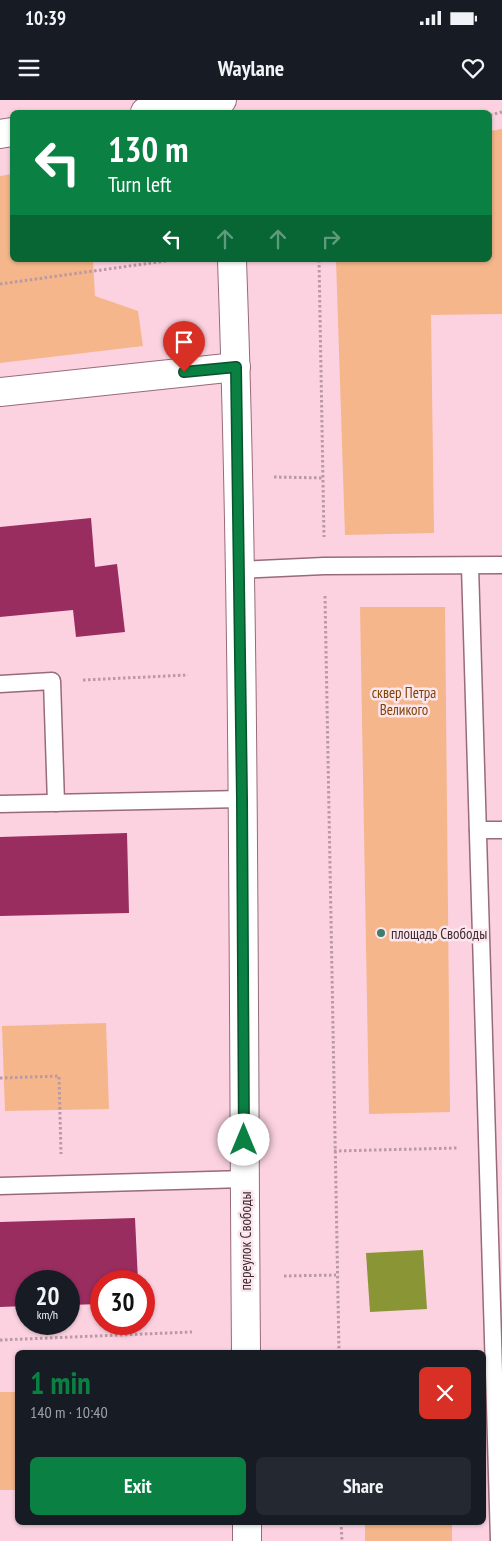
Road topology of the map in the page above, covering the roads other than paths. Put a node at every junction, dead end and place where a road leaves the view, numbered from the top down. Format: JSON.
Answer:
{"nodes":[{"id":1,"x":224,"y":100,"type":"edge"},
{"id":2,"x":158,"y":110,"type":"edge"},
{"id":3,"x":232,"y":262,"type":"edge"},
{"id":4,"x":236,"y":367,"type":"junction"},
{"id":5,"x":0,"y":392,"type":"edge"},
{"id":6,"x":502,"y":565,"type":"edge"},
{"id":7,"x":470,"y":566,"type":"junction"},
{"id":8,"x":240,"y":570,"type":"junction"},
{"id":9,"x":0,"y":684,"type":"edge"},
{"id":10,"x":242,"y":799,"type":"junction"},
{"id":11,"x":56,"y":803,"type":"junction"},
{"id":12,"x":0,"y":804,"type":"edge"},
{"id":13,"x":478,"y":830,"type":"junction"},
{"id":14,"x":502,"y":830,"type":"edge"},
{"id":15,"x":245,"y":1179,"type":"junction"},
{"id":16,"x":0,"y":1186,"type":"edge"},
{"id":17,"x":246,"y":1350,"type":"edge"},
{"id":18,"x":247,"y":1525,"type":"edge"},
{"id":19,"x":247,"y":1541,"type":"edge"},
{"id":20,"x":499,"y":1541,"type":"edge"}],
"edges":[{"from":1,"to":2,"type":"main road"},
{"from":3,"to":4,"type":"main road","name":"переулок Свободы"},
{"from":4,"to":5,"type":"main road"},
{"from":4,"to":8,"type":"main road","name":"переулок Свободы"},
{"from":6,"to":7,"type":"lane"},
{"from":7,"to":8,"type":"lane"},
{"from":7,"to":13,"type":"lane"},
{"from":8,"to":10,"type":"main road","name":"переулок Свободы"},
{"from":9,"to":11,"type":"lane"},
{"from":10,"to":11,"type":"lane"},
{"from":10,"to":15,"type":"main road","name":"переулок Свободы"},
{"from":11,"to":12,"type":"lane"},
{"from":13,"to":14,"type":"lane"},
{"from":13,"to":20,"type":"lane"},
{"from":15,"to":16,"type":"lane"},
{"from":15,"to":17,"type":"main road","name":"переулок Свободы"},
{"from":18,"to":19,"type":"main road"}]}
